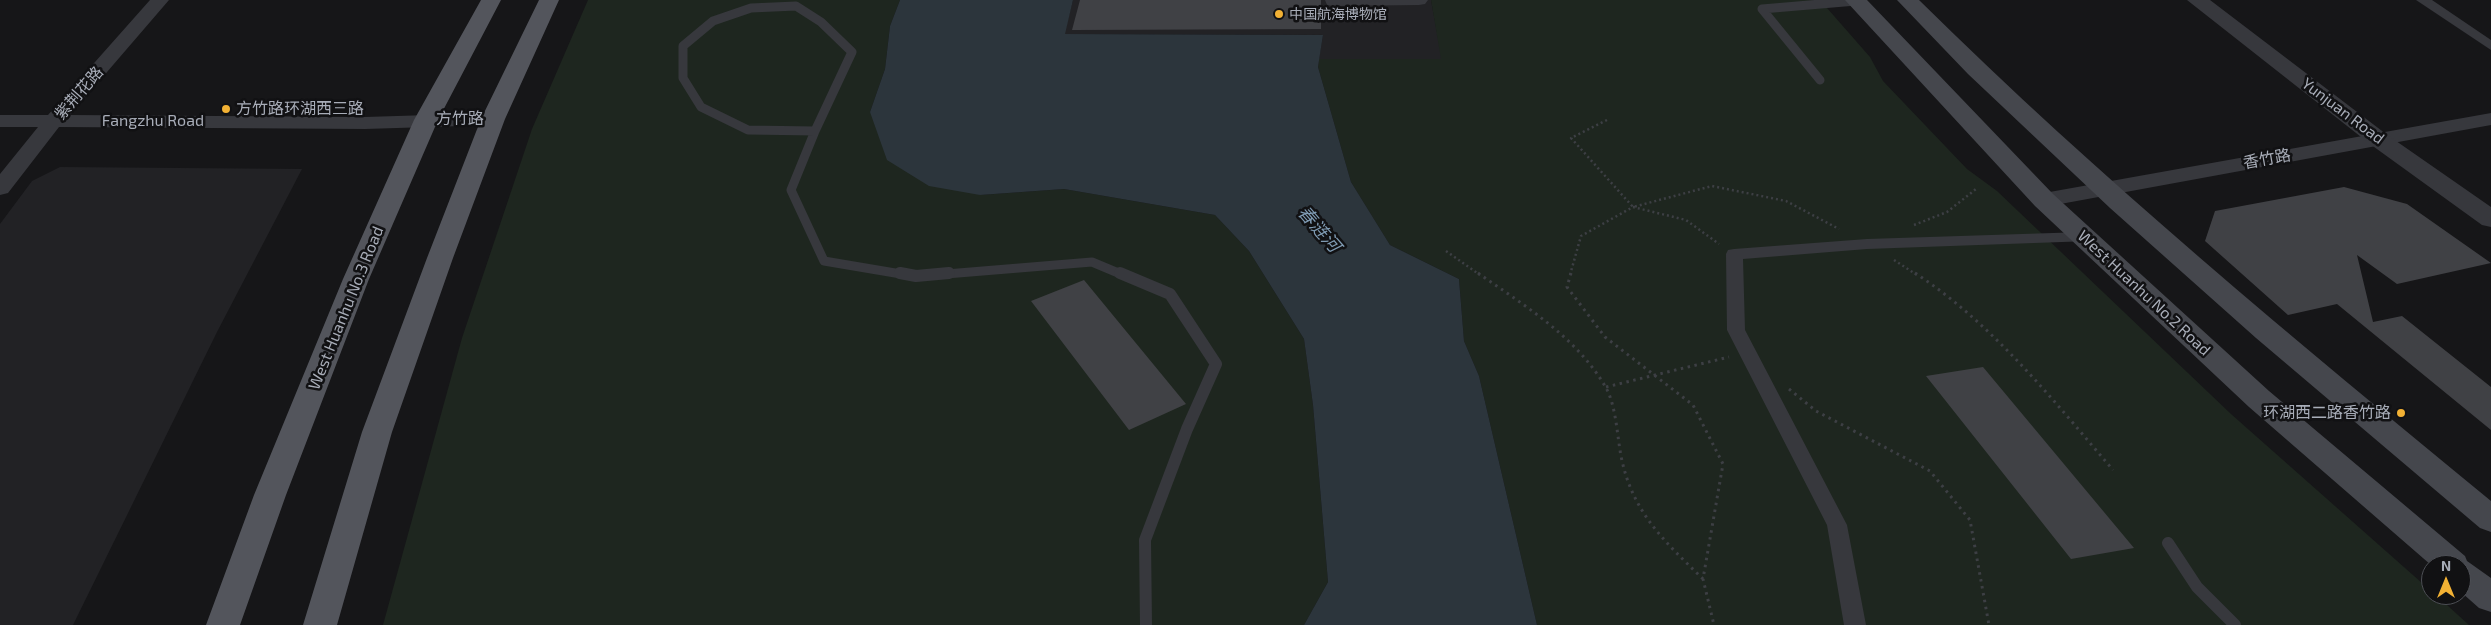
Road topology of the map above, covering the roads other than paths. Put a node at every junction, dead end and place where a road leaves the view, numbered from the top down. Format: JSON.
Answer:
{"nodes":[{"id":1,"x":160,"y":0,"type":"edge"},
{"id":2,"x":491,"y":0,"type":"edge"},
{"id":3,"x":549,"y":0,"type":"edge"},
{"id":4,"x":1333,"y":0,"type":"edge"},
{"id":5,"x":1419,"y":0,"type":"edge"},
{"id":6,"x":1855,"y":0,"type":"edge"},
{"id":7,"x":1907,"y":0,"type":"edge"},
{"id":8,"x":2197,"y":0,"type":"edge"},
{"id":9,"x":2423,"y":0,"type":"edge"},
{"id":10,"x":2491,"y":46,"type":"edge"},
{"id":11,"x":1820,"y":80,"type":"dead end"},
{"id":12,"x":494,"y":119,"type":"junction"},
{"id":13,"x":2491,"y":119,"type":"edge"},
{"id":14,"x":426,"y":120,"type":"junction"},
{"id":15,"x":0,"y":121,"type":"edge"},
{"id":16,"x":54,"y":121,"type":"junction"},
{"id":17,"x":815,"y":130,"type":"junction"},
{"id":18,"x":2378,"y":139,"type":"junction"},
{"id":19,"x":0,"y":188,"type":"edge"},
{"id":20,"x":2104,"y":189,"type":"junction"},
{"id":21,"x":2044,"y":200,"type":"junction"},
{"id":22,"x":2491,"y":219,"type":"edge"},
{"id":23,"x":2084,"y":238,"type":"junction"},
{"id":24,"x":2491,"y":519,"type":"edge"},
{"id":25,"x":2168,"y":543,"type":"dead end"},
{"id":26,"x":2441,"y":555,"type":"edge"},
{"id":27,"x":2471,"y":581,"type":"edge"},
{"id":28,"x":2491,"y":598,"type":"edge"},
{"id":29,"x":223,"y":625,"type":"edge"},
{"id":30,"x":320,"y":625,"type":"edge"},
{"id":31,"x":1146,"y":625,"type":"edge"},
{"id":32,"x":1855,"y":625,"type":"edge"},
{"id":33,"x":2235,"y":625,"type":"edge"}],
"edges":[{"from":1,"to":16,"type":"street","name":"紫荆花路"},
{"from":2,"to":14,"type":"main road","name":"West Huanhu No.3 Road"},
{"from":3,"to":12,"type":"main road"},
{"from":4,"to":5,"type":"street"},
{"from":6,"to":11,"type":"lane"},
{"from":6,"to":21,"type":"main road","name":"West Huanhu No.2 Road"},
{"from":7,"to":20,"type":"main road"},
{"from":8,"to":18,"type":"street","name":"Yunjuan Road"},
{"from":9,"to":10,"type":"street"},
{"from":12,"to":14,"type":"street","name":"方竹路"},
{"from":12,"to":30,"type":"main road"},
{"from":13,"to":18,"type":"street","name":"香竹路"},
{"from":14,"to":16,"type":"street","name":"Fangzhu Road"},
{"from":14,"to":29,"type":"main road","name":"West Huanhu No.3 Road"},
{"from":15,"to":16,"type":"street","name":"Fangzhu Road"},
{"from":16,"to":19,"type":"street","name":"紫荆花路"},
{"from":17,"to":17,"type":"lane"},
{"from":17,"to":31,"type":"lane"},
{"from":18,"to":20,"type":"street","name":"香竹路"},
{"from":18,"to":22,"type":"street","name":"Yunjuan Road"},
{"from":20,"to":21,"type":"street","name":"香竹路"},
{"from":20,"to":24,"type":"main road"},
{"from":21,"to":23,"type":"main road","name":"West Huanhu No.2 Road"},
{"from":23,"to":26,"type":"main road","name":"West Huanhu No.2 Road"},
{"from":23,"to":32,"type":"street"},
{"from":25,"to":33,"type":"lane"},
{"from":27,"to":28,"type":"main road"}]}
